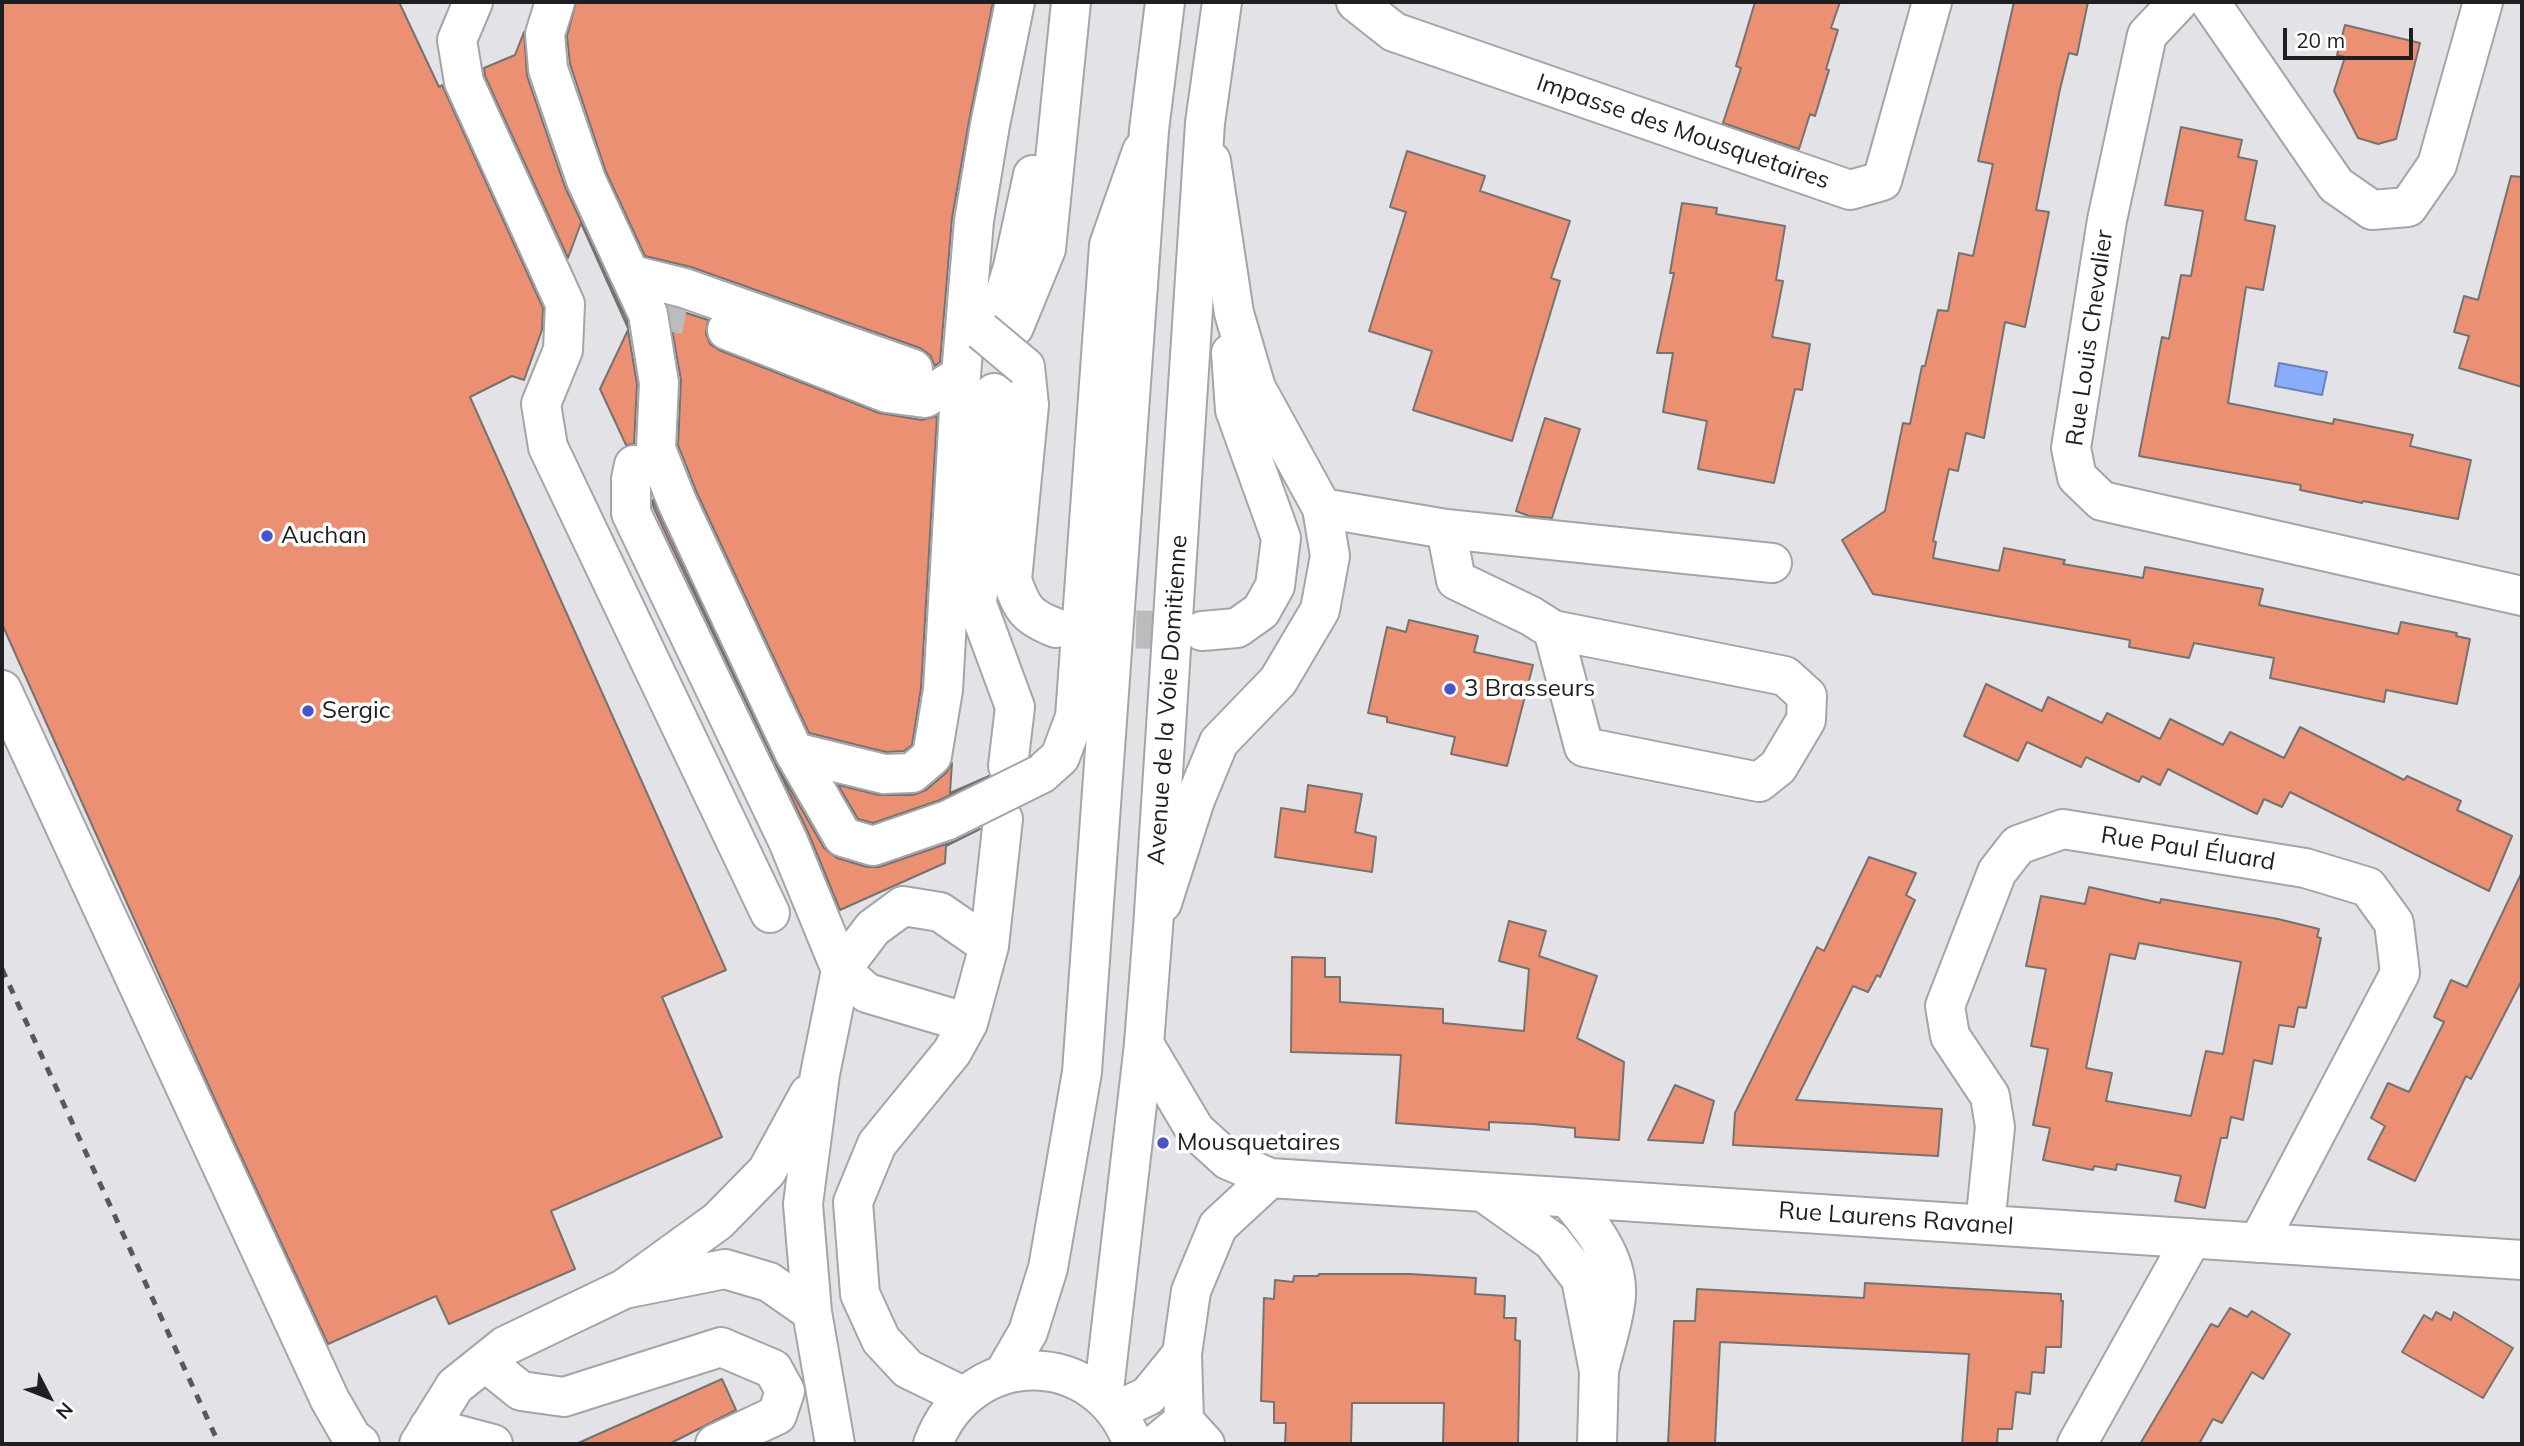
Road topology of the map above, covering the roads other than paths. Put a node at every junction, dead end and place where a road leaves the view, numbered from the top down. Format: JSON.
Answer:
{"nodes":[{"id":1,"x":473,"y":2,"type":"edge"},
{"id":2,"x":555,"y":2,"type":"edge"},
{"id":3,"x":1015,"y":2,"type":"edge"},
{"id":4,"x":1071,"y":2,"type":"edge"},
{"id":5,"x":1165,"y":2,"type":"edge"},
{"id":6,"x":1222,"y":2,"type":"edge"},
{"id":7,"x":1356,"y":2,"type":"edge"},
{"id":8,"x":1932,"y":2,"type":"edge"},
{"id":9,"x":2178,"y":2,"type":"edge"},
{"id":10,"x":2210,"y":2,"type":"edge"},
{"id":11,"x":2483,"y":2,"type":"edge"},
{"id":12,"x":1205,"y":124,"type":"junction"},
{"id":13,"x":1149,"y":130,"type":"junction"},
{"id":14,"x":632,"y":275,"type":"junction"},
{"id":15,"x":1234,"y":313,"type":"junction"},
{"id":16,"x":691,"y":316,"type":"tunnel mouth"},
{"id":17,"x":990,"y":323,"type":"junction"},
{"id":18,"x":913,"y":369,"type":"dead end"},
{"id":19,"x":981,"y":398,"type":"junction"},
{"id":20,"x":634,"y":465,"type":"dead end"},
{"id":21,"x":1322,"y":508,"type":"junction"},
{"id":22,"x":1446,"y":529,"type":"junction"},
{"id":23,"x":1772,"y":563,"type":"dead end"},
{"id":24,"x":2522,"y":596,"type":"edge"},
{"id":25,"x":1056,"y":628,"type":"tunnel mouth"},
{"id":26,"x":1553,"y":630,"type":"junction"},
{"id":27,"x":1202,"y":631,"type":"tunnel mouth"},
{"id":28,"x":2,"y":691,"type":"edge"},
{"id":29,"x":794,"y":752,"type":"junction"},
{"id":30,"x":1025,"y":770,"type":"junction"},
{"id":31,"x":1003,"y":819,"type":"dead end"},
{"id":32,"x":770,"y":913,"type":"dead end"},
{"id":33,"x":1153,"y":928,"type":"junction"},
{"id":34,"x":989,"y":946,"type":"junction"},
{"id":35,"x":841,"y":970,"type":"junction"},
{"id":36,"x":968,"y":1023,"type":"junction"},
{"id":37,"x":1144,"y":1044,"type":"junction"},
{"id":38,"x":820,"y":1074,"type":"junction"},
{"id":39,"x":1270,"y":1178,"type":"junction"},
{"id":40,"x":1483,"y":1192,"type":"junction"},
{"id":41,"x":1568,"y":1198,"type":"junction"},
{"id":42,"x":1985,"y":1225,"type":"junction"},
{"id":43,"x":2192,"y":1238,"type":"junction"},
{"id":44,"x":2258,"y":1243,"type":"junction"},
{"id":45,"x":2522,"y":1260,"type":"edge"},
{"id":46,"x":624,"y":1289,"type":"junction"},
{"id":47,"x":812,"y":1312,"type":"junction"},
{"id":48,"x":1182,"y":1354,"type":"junction"},
{"id":49,"x":485,"y":1362,"type":"junction"},
{"id":50,"x":1599,"y":1371,"type":"junction"},
{"id":51,"x":1003,"y":1375,"type":"junction"},
{"id":52,"x":963,"y":1396,"type":"junction"},
{"id":53,"x":1117,"y":1418,"type":"edge"},
{"id":54,"x":424,"y":1436,"type":"edge"},
{"id":55,"x":1181,"y":1436,"type":"edge"},
{"id":56,"x":360,"y":1444,"type":"edge"},
{"id":57,"x":493,"y":1444,"type":"edge"},
{"id":58,"x":715,"y":1444,"type":"edge"},
{"id":59,"x":835,"y":1444,"type":"edge"},
{"id":60,"x":933,"y":1444,"type":"edge"},
{"id":61,"x":1597,"y":1444,"type":"edge"},
{"id":62,"x":2077,"y":1444,"type":"edge"}],
"edges":[{"from":1,"to":32,"type":"street"},
{"from":2,"to":14,"type":"street"},
{"from":3,"to":17,"type":"street"},
{"from":4,"to":17,"type":"street"},
{"from":5,"to":13,"type":"street"},
{"from":6,"to":12,"type":"street","name":"Avenue de la Voie Domitienne"},
{"from":7,"to":8,"type":"street","name":"Impasse des Mousquetaires"},
{"from":9,"to":24,"type":"street","name":"Rue Louis Chevalier"},
{"from":10,"to":11,"type":"street"},
{"from":12,"to":15,"type":"street"},
{"from":12,"to":33,"type":"street","name":"Avenue de la Voie Domitienne"},
{"from":13,"to":30,"type":"street"},
{"from":13,"to":51,"type":"street"},
{"from":14,"to":18,"type":"street"},
{"from":14,"to":29,"type":"street"},
{"from":15,"to":21,"type":"street"},
{"from":15,"to":27,"type":"street"},
{"from":16,"to":19,"type":"street"},
{"from":17,"to":19,"type":"street"},
{"from":17,"to":25,"type":"street","bridge":true},
{"from":19,"to":29,"type":"street"},
{"from":19,"to":30,"type":"street"},
{"from":20,"to":35,"type":"street"},
{"from":21,"to":22,"type":"street"},
{"from":21,"to":33,"type":"street"},
{"from":22,"to":23,"type":"street"},
{"from":22,"to":26,"type":"street"},
{"from":26,"to":26,"type":"street"},
{"from":28,"to":56,"type":"street"},
{"from":29,"to":30,"type":"street","bridge":true},
{"from":31,"to":34,"type":"street"},
{"from":33,"to":37,"type":"street","name":"Avenue de la Voie Domitienne"},
{"from":34,"to":35,"type":"street"},
{"from":34,"to":36,"type":"street"},
{"from":35,"to":36,"type":"street"},
{"from":35,"to":38,"type":"street"},
{"from":36,"to":52,"type":"street"},
{"from":37,"to":39,"type":"street","name":"Rue Laurens Ravanel"},
{"from":37,"to":53,"type":"street","name":"Avenue de la Voie Domitienne"},
{"from":38,"to":46,"type":"street"},
{"from":38,"to":47,"type":"street"},
{"from":39,"to":40,"type":"street","name":"Rue Laurens Ravanel"},
{"from":39,"to":48,"type":"street"},
{"from":40,"to":41,"type":"street","name":"Rue Laurens Ravanel"},
{"from":40,"to":50,"type":"street"},
{"from":41,"to":42,"type":"street","name":"Rue Laurens Ravanel"},
{"from":41,"to":50,"type":"street"},
{"from":42,"to":43,"type":"street","name":"Rue Laurens Ravanel"},
{"from":42,"to":44,"type":"street","name":"Rue Paul Éluard"},
{"from":43,"to":44,"type":"street","name":"Rue Laurens Ravanel"},
{"from":43,"to":62,"type":"street"},
{"from":44,"to":45,"type":"street","name":"Rue Laurens Ravanel"},
{"from":46,"to":47,"type":"street"},
{"from":46,"to":49,"type":"street"},
{"from":47,"to":59,"type":"street"},
{"from":48,"to":53,"type":"street"},
{"from":48,"to":55,"type":"street"},
{"from":49,"to":54,"type":"street"},
{"from":49,"to":58,"type":"street"},
{"from":50,"to":61,"type":"street"},
{"from":51,"to":52,"type":"street"},
{"from":51,"to":53,"type":"street"},
{"from":52,"to":60,"type":"street"},
{"from":54,"to":57,"type":"street"}]}
